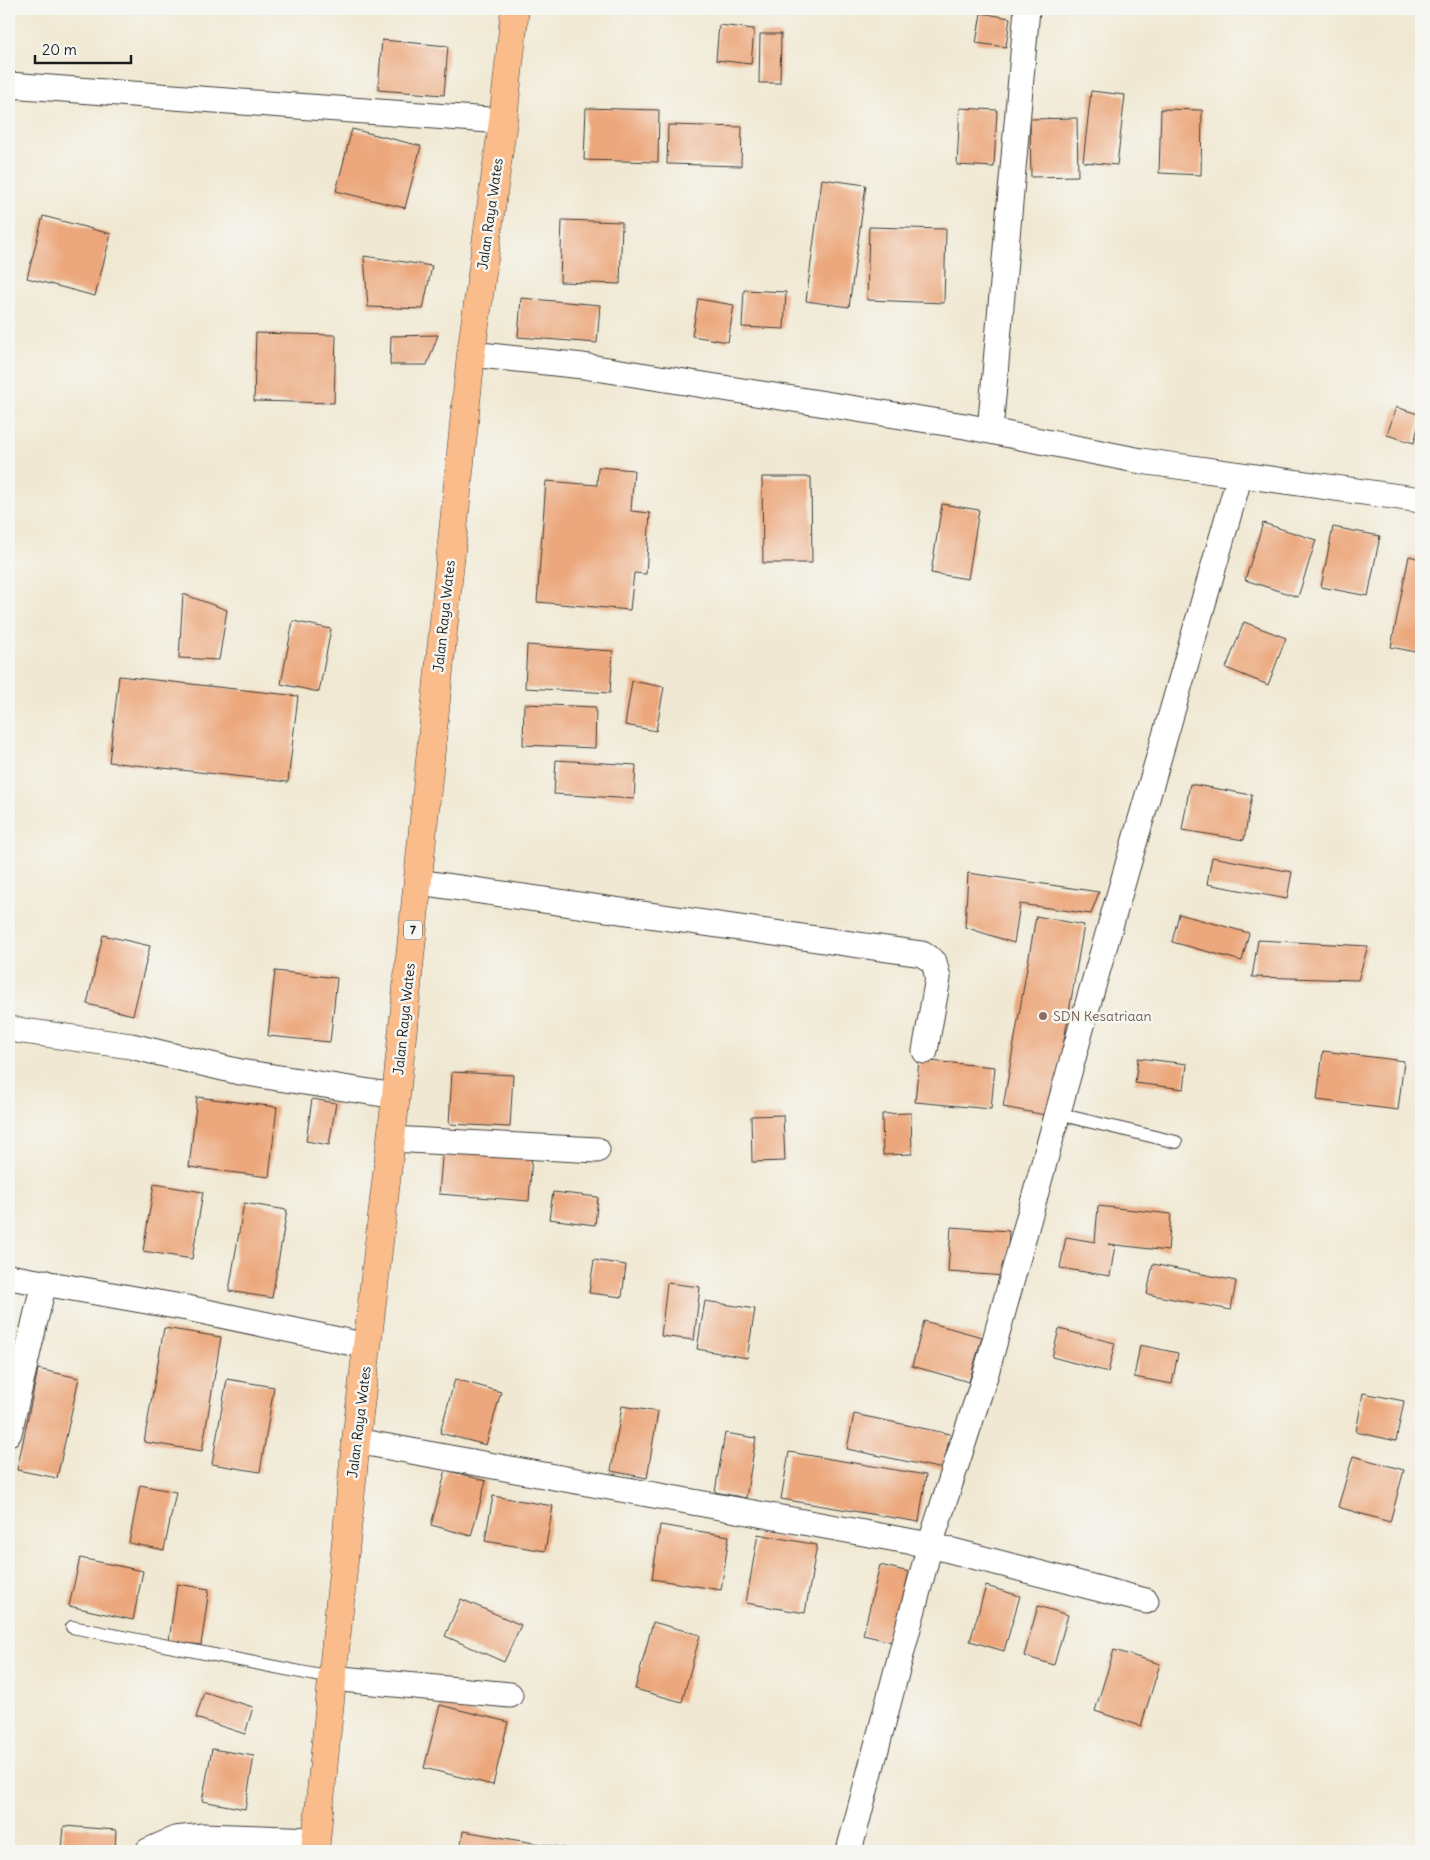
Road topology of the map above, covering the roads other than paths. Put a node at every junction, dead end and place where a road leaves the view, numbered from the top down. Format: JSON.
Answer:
{"nodes":[{"id":1,"x":515,"y":9,"type":"edge"},
{"id":2,"x":1027,"y":9,"type":"edge"},
{"id":3,"x":9,"y":85,"type":"edge"},
{"id":4,"x":503,"y":121,"type":"junction"},
{"id":5,"x":471,"y":354,"type":"junction"},
{"id":6,"x":990,"y":431,"type":"junction"},
{"id":7,"x":1240,"y":475,"type":"junction"},
{"id":8,"x":1421,"y":500,"type":"edge"},
{"id":9,"x":418,"y":882,"type":"junction"},
{"id":10,"x":9,"y":1029,"type":"edge"},
{"id":11,"x":925,"y":1051,"type":"dead end"},
{"id":12,"x":396,"y":1096,"type":"junction"},
{"id":13,"x":1058,"y":1114,"type":"junction"},
{"id":14,"x":391,"y":1139,"type":"junction"},
{"id":15,"x":1176,"y":1142,"type":"dead end"},
{"id":16,"x":598,"y":1150,"type":"dead end"},
{"id":17,"x":9,"y":1277,"type":"edge"},
{"id":18,"x":44,"y":1282,"type":"junction"},
{"id":19,"x":367,"y":1346,"type":"junction"},
{"id":20,"x":9,"y":1433,"type":"edge"},
{"id":21,"x":356,"y":1441,"type":"junction"},
{"id":22,"x":930,"y":1545,"type":"junction"},
{"id":23,"x":1146,"y":1601,"type":"dead end"},
{"id":24,"x":72,"y":1627,"type":"dead end"},
{"id":25,"x":331,"y":1678,"type":"junction"},
{"id":26,"x":510,"y":1695,"type":"dead end"},
{"id":27,"x":315,"y":1846,"type":"edge"},
{"id":28,"x":148,"y":1851,"type":"edge"},
{"id":29,"x":849,"y":1851,"type":"edge"}],
"edges":[{"from":1,"to":4,"type":"highway","name":"Jalan Raya Wates","number":"7"},
{"from":2,"to":6,"type":"street"},
{"from":3,"to":4,"type":"street"},
{"from":4,"to":5,"type":"highway","name":"Jalan Raya Wates","number":"7"},
{"from":5,"to":6,"type":"street"},
{"from":5,"to":9,"type":"highway","name":"Jalan Raya Wates","number":"7"},
{"from":6,"to":7,"type":"street"},
{"from":7,"to":8,"type":"street"},
{"from":7,"to":13,"type":"street"},
{"from":9,"to":11,"type":"street"},
{"from":9,"to":12,"type":"highway","name":"Jalan Raya Wates","number":"7"},
{"from":10,"to":12,"type":"street"},
{"from":12,"to":14,"type":"highway","name":"Jalan Raya Wates","number":"7"},
{"from":13,"to":15,"type":"lane"},
{"from":13,"to":22,"type":"street"},
{"from":14,"to":16,"type":"street"},
{"from":14,"to":19,"type":"highway","name":"Jalan Raya Wates","number":"7"},
{"from":17,"to":18,"type":"street"},
{"from":18,"to":19,"type":"street"},
{"from":18,"to":20,"type":"street"},
{"from":19,"to":21,"type":"highway","name":"Jalan Raya Wates","number":"7"},
{"from":21,"to":22,"type":"street"},
{"from":21,"to":25,"type":"highway","name":"Jalan Raya Wates","number":"7"},
{"from":22,"to":23,"type":"street"},
{"from":22,"to":29,"type":"street"},
{"from":24,"to":25,"type":"lane"},
{"from":25,"to":26,"type":"street"},
{"from":25,"to":27,"type":"highway","name":"Jalan Raya Wates","number":"7"},
{"from":27,"to":28,"type":"street"}]}
